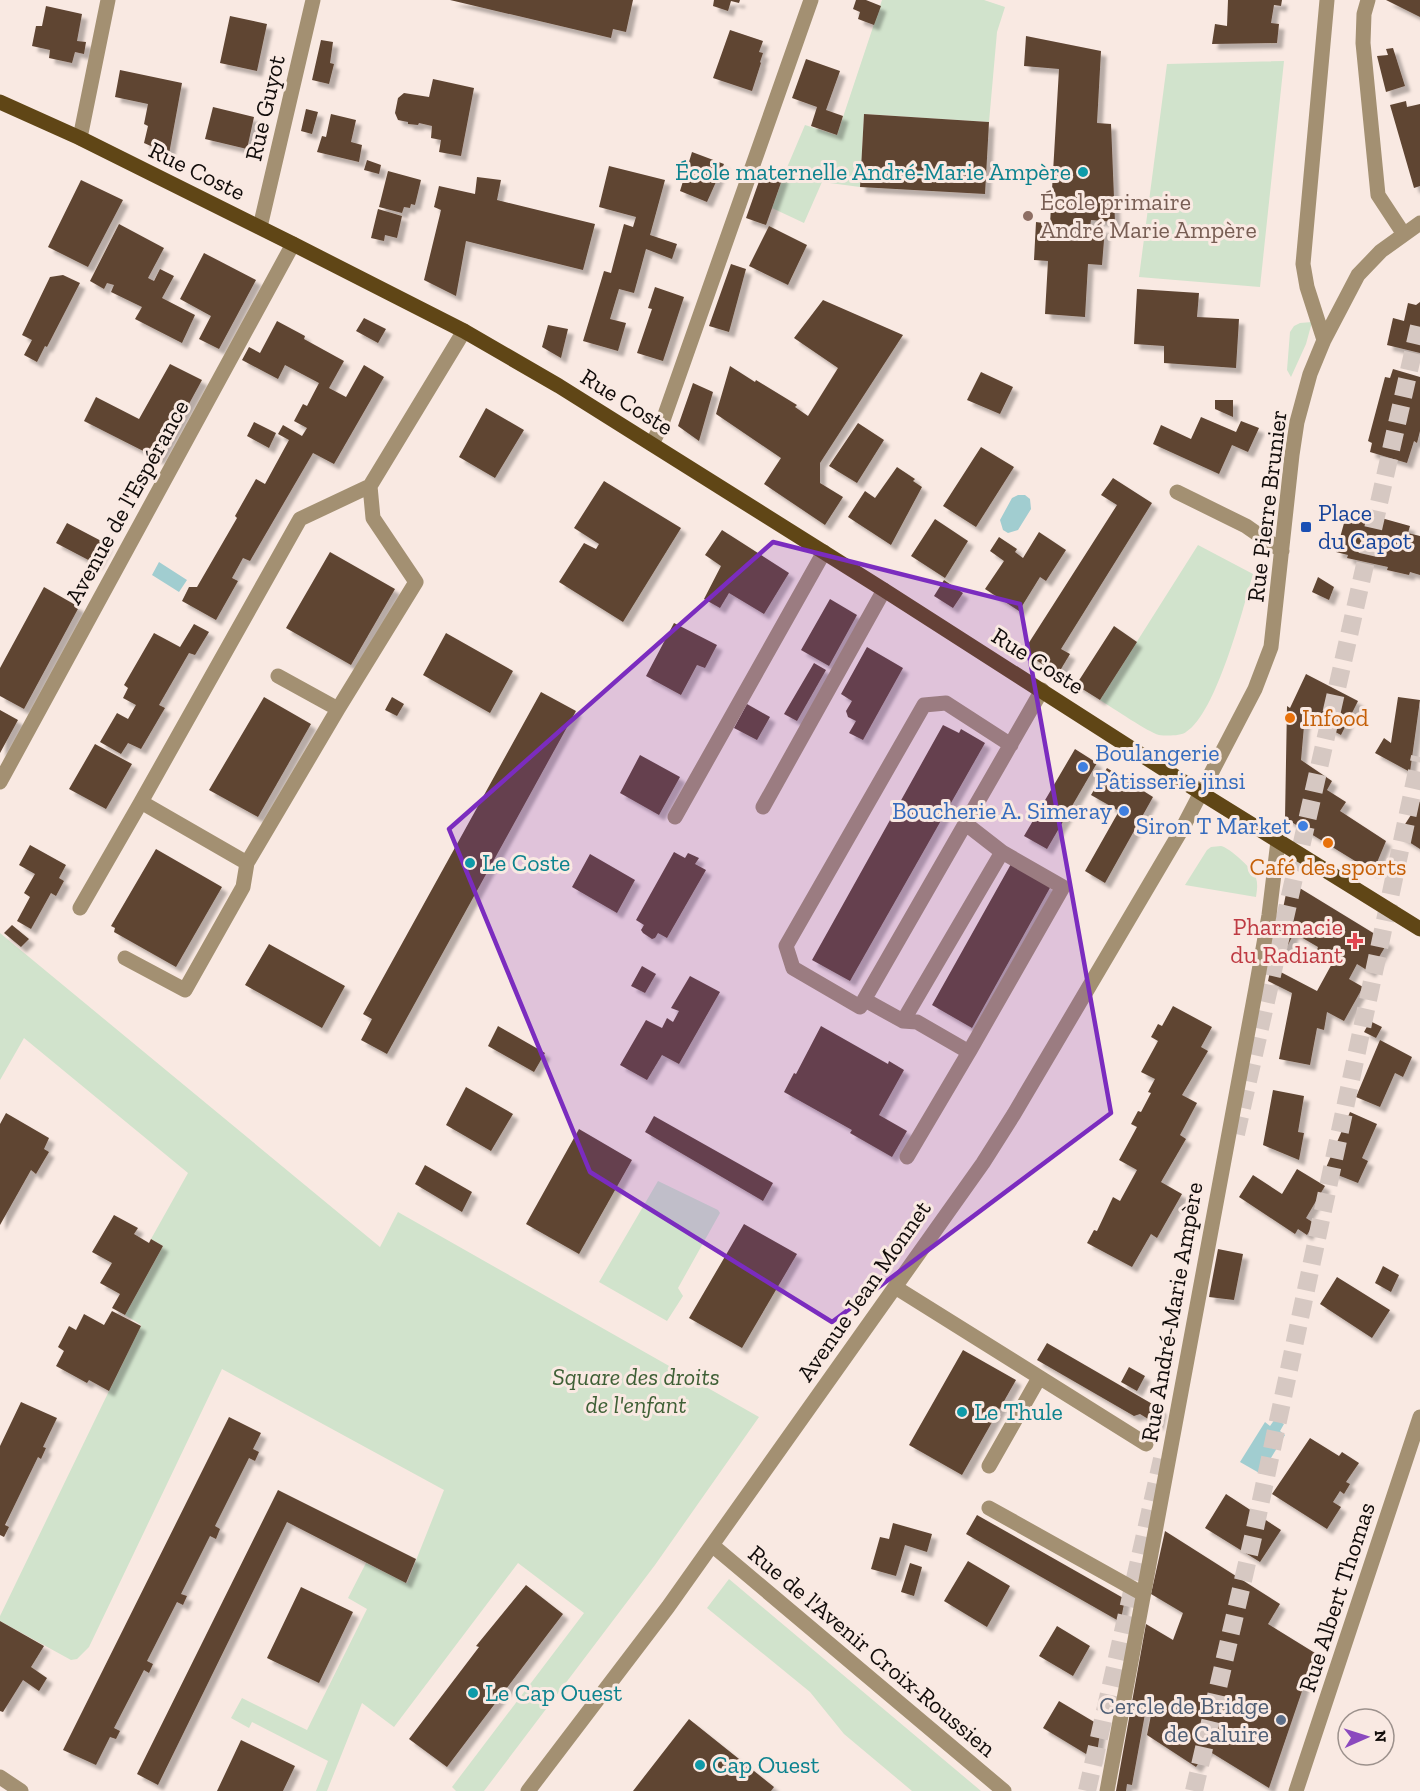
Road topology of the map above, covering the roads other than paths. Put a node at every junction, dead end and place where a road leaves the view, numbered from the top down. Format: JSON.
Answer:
{"nodes":[{"id":1,"x":108,"y":0,"type":"edge"},
{"id":2,"x":313,"y":0,"type":"edge"},
{"id":3,"x":811,"y":0,"type":"edge"},
{"id":4,"x":1327,"y":0,"type":"edge"},
{"id":5,"x":1368,"y":0,"type":"edge"},
{"id":6,"x":0,"y":102,"type":"edge"},
{"id":7,"x":80,"y":138,"type":"junction"},
{"id":8,"x":1420,"y":223,"type":"edge"},
{"id":9,"x":260,"y":227,"type":"junction"},
{"id":10,"x":1403,"y":233,"type":"junction"},
{"id":11,"x":293,"y":244,"type":"junction"},
{"id":12,"x":464,"y":331,"type":"junction"},
{"id":13,"x":1324,"y":340,"type":"junction"},
{"id":14,"x":652,"y":444,"type":"junction"},
{"id":15,"x":370,"y":486,"type":"junction"},
{"id":16,"x":1177,"y":492,"type":"dead end"},
{"id":17,"x":1282,"y":551,"type":"junction"},
{"id":18,"x":824,"y":552,"type":"junction"},
{"id":19,"x":884,"y":590,"type":"junction"},
{"id":20,"x":278,"y":676,"type":"dead end"},
{"id":21,"x":1042,"y":690,"type":"junction"},
{"id":22,"x":338,"y":709,"type":"junction"},
{"id":23,"x":1011,"y":745,"type":"junction"},
{"id":24,"x":0,"y":782,"type":"edge"},
{"id":25,"x":1201,"y":793,"type":"junction"},
{"id":26,"x":141,"y":802,"type":"junction"},
{"id":27,"x":763,"y":807,"type":"dead end"},
{"id":28,"x":675,"y":817,"type":"dead end"},
{"id":29,"x":966,"y":824,"type":"junction"},
{"id":30,"x":1278,"y":841,"type":"junction"},
{"id":31,"x":1002,"y":852,"type":"junction"},
{"id":32,"x":247,"y":863,"type":"junction"},
{"id":33,"x":80,"y":908,"type":"dead end"},
{"id":34,"x":1420,"y":929,"type":"edge"},
{"id":35,"x":125,"y":958,"type":"dead end"},
{"id":36,"x":864,"y":1000,"type":"junction"},
{"id":37,"x":903,"y":1021,"type":"junction"},
{"id":38,"x":969,"y":1052,"type":"junction"},
{"id":39,"x":908,"y":1157,"type":"dead end"},
{"id":40,"x":895,"y":1287,"type":"junction"},
{"id":41,"x":1039,"y":1378,"type":"junction"},
{"id":42,"x":1420,"y":1417,"type":"edge"},
{"id":43,"x":1146,"y":1444,"type":"dead end"},
{"id":44,"x":989,"y":1466,"type":"dead end"},
{"id":45,"x":989,"y":1508,"type":"dead end"},
{"id":46,"x":712,"y":1545,"type":"junction"},
{"id":47,"x":1143,"y":1594,"type":"junction"},
{"id":48,"x":0,"y":1777,"type":"edge"},
{"id":49,"x":21,"y":1791,"type":"edge"},
{"id":50,"x":528,"y":1791,"type":"edge"},
{"id":51,"x":1004,"y":1791,"type":"edge"},
{"id":52,"x":1107,"y":1791,"type":"edge"},
{"id":53,"x":1296,"y":1791,"type":"edge"}],
"edges":[{"from":1,"to":7,"type":"street"},
{"from":2,"to":9,"type":"street","name":"Rue Guyot"},
{"from":3,"to":14,"type":"street"},
{"from":4,"to":13,"type":"street"},
{"from":5,"to":10,"type":"street"},
{"from":6,"to":7,"type":"main road","name":"Rue Coste"},
{"from":7,"to":9,"type":"main road","name":"Rue Coste"},
{"from":8,"to":10,"type":"street","name":"Rue Pierre Brunier"},
{"from":9,"to":11,"type":"main road","name":"Rue Coste"},
{"from":10,"to":13,"type":"street","name":"Rue Pierre Brunier"},
{"from":11,"to":12,"type":"main road","name":"Rue Coste"},
{"from":11,"to":24,"type":"street","name":"Avenue de l'Espérance"},
{"from":12,"to":14,"type":"main road","name":"Rue Coste"},
{"from":12,"to":15,"type":"street"},
{"from":13,"to":17,"type":"street","name":"Rue Pierre Brunier"},
{"from":14,"to":18,"type":"main road","name":"Rue Coste"},
{"from":15,"to":22,"type":"street"},
{"from":15,"to":26,"type":"street"},
{"from":16,"to":17,"type":"street"},
{"from":17,"to":25,"type":"street","name":"Rue Pierre Brunier"},
{"from":18,"to":19,"type":"main road","name":"Rue Coste"},
{"from":18,"to":28,"type":"street"},
{"from":19,"to":21,"type":"main road","name":"Rue Coste"},
{"from":19,"to":27,"type":"street"},
{"from":20,"to":22,"type":"street"},
{"from":21,"to":23,"type":"street"},
{"from":21,"to":25,"type":"main road","name":"Rue Coste"},
{"from":22,"to":32,"type":"street"},
{"from":23,"to":29,"type":"street"},
{"from":23,"to":36,"type":"street"},
{"from":25,"to":30,"type":"main road","name":"Rue Coste"},
{"from":25,"to":40,"type":"street","name":"Avenue Jean Monnet"},
{"from":26,"to":32,"type":"street"},
{"from":26,"to":33,"type":"street"},
{"from":29,"to":31,"type":"street"},
{"from":29,"to":36,"type":"street"},
{"from":30,"to":34,"type":"main road","name":"Rue Coste"},
{"from":30,"to":47,"type":"street","name":"Rue André-Marie Ampère"},
{"from":31,"to":37,"type":"street"},
{"from":31,"to":38,"type":"street"},
{"from":32,"to":35,"type":"street"},
{"from":36,"to":37,"type":"street"},
{"from":37,"to":38,"type":"street"},
{"from":38,"to":39,"type":"street"},
{"from":40,"to":41,"type":"street"},
{"from":40,"to":46,"type":"street","name":"Avenue Jean Monnet"},
{"from":41,"to":43,"type":"street"},
{"from":41,"to":44,"type":"street"},
{"from":42,"to":53,"type":"street","name":"Rue Albert Thomas"},
{"from":45,"to":47,"type":"street"},
{"from":46,"to":50,"type":"street","name":"Avenue Jean Monnet"},
{"from":46,"to":51,"type":"street","name":"Rue de l'Avenir Croix-Roussien"},
{"from":47,"to":52,"type":"street","name":"Rue André-Marie Ampère"},
{"from":48,"to":49,"type":"street"}]}
